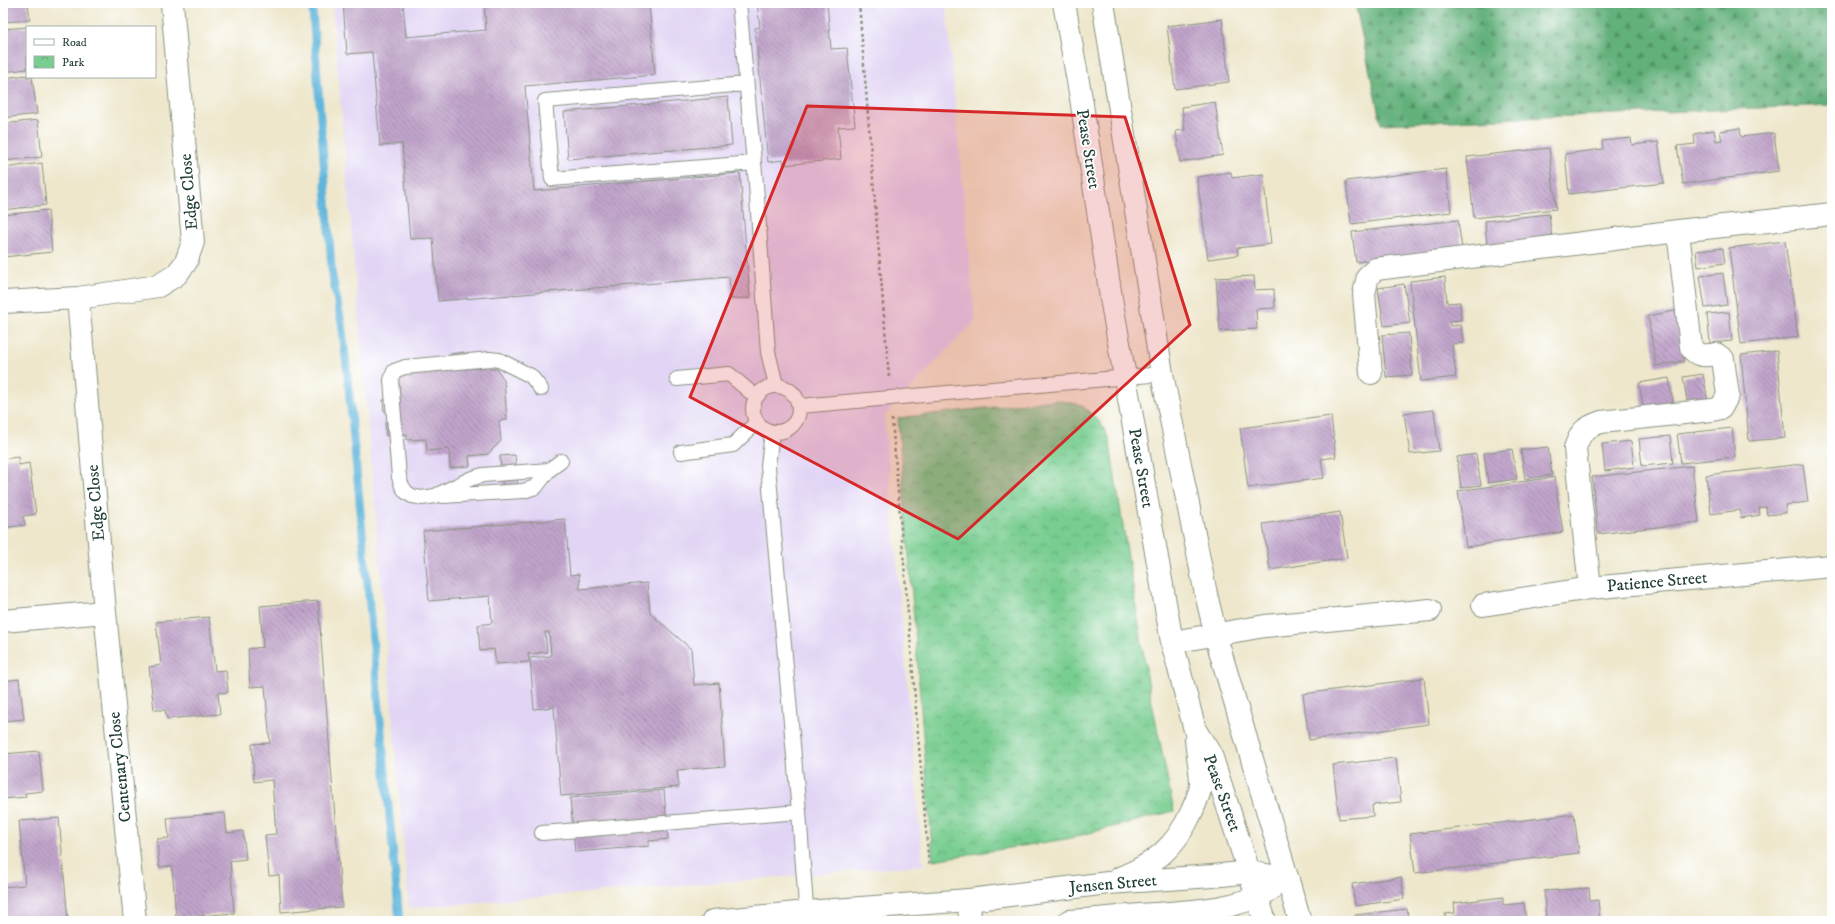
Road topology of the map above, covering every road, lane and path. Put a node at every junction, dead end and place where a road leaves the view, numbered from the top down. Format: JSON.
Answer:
{"nodes":[{"id":1,"x":172,"y":3,"type":"edge"},
{"id":2,"x":739,"y":3,"type":"edge"},
{"id":3,"x":859,"y":3,"type":"edge"},
{"id":4,"x":1064,"y":3,"type":"edge"},
{"id":5,"x":1102,"y":3,"type":"edge"},
{"id":6,"x":746,"y":84,"type":"junction"},
{"id":7,"x":754,"y":163,"type":"junction"},
{"id":8,"x":1832,"y":214,"type":"edge"},
{"id":9,"x":1678,"y":231,"type":"junction"},
{"id":10,"x":78,"y":298,"type":"junction"},
{"id":11,"x":3,"y":302,"type":"edge"},
{"id":12,"x":1371,"y":373,"type":"dead end"},
{"id":13,"x":1162,"y":374,"type":"junction"},
{"id":14,"x":1125,"y":377,"type":"junction"},
{"id":15,"x":677,"y":379,"type":"dead end"},
{"id":16,"x":889,"y":380,"type":"dead end"},
{"id":17,"x":776,"y":385,"type":"junction"},
{"id":18,"x":541,"y":389,"type":"dead end"},
{"id":19,"x":756,"y":397,"type":"junction"},
{"id":20,"x":800,"y":406,"type":"junction"},
{"id":21,"x":891,"y":414,"type":"dead end"},
{"id":22,"x":757,"y":422,"type":"junction"},
{"id":23,"x":772,"y":432,"type":"junction"},
{"id":24,"x":681,"y":452,"type":"dead end"},
{"id":25,"x":561,"y":461,"type":"dead end"},
{"id":26,"x":549,"y":470,"type":"junction"},
{"id":27,"x":435,"y":496,"type":"junction"},
{"id":28,"x":1832,"y":566,"type":"edge"},
{"id":29,"x":1590,"y":588,"type":"junction"},
{"id":30,"x":1483,"y":605,"type":"dead end"},
{"id":31,"x":1430,"y":610,"type":"dead end"},
{"id":32,"x":105,"y":612,"type":"junction"},
{"id":33,"x":3,"y":621,"type":"edge"},
{"id":34,"x":1216,"y":634,"type":"junction"},
{"id":35,"x":1172,"y":642,"type":"junction"},
{"id":36,"x":1195,"y":730,"type":"junction"},
{"id":37,"x":799,"y":812,"type":"junction"},
{"id":38,"x":542,"y":833,"type":"dead end"},
{"id":39,"x":929,"y":867,"type":"dead end"},
{"id":40,"x":1249,"y":872,"type":"junction"},
{"id":41,"x":1288,"y":879,"type":"junction"},
{"id":42,"x":1108,"y":883,"type":"junction"},
{"id":43,"x":1257,"y":897,"type":"junction"},
{"id":44,"x":970,"y":911,"type":"edge"},
{"id":45,"x":1184,"y":912,"type":"junction"},
{"id":46,"x":807,"y":916,"type":"edge"},
{"id":47,"x":135,"y":921,"type":"edge"},
{"id":48,"x":713,"y":921,"type":"edge"},
{"id":49,"x":1069,"y":921,"type":"edge"},
{"id":50,"x":1204,"y":921,"type":"edge"},
{"id":51,"x":1265,"y":921,"type":"edge"},
{"id":52,"x":1300,"y":921,"type":"edge"}],
"edges":[{"from":1,"to":10,"type":"street","name":"Edge Close"},
{"from":2,"to":6,"type":"lane"},
{"from":3,"to":16,"type":"path"},
{"from":4,"to":14,"type":"street","name":"Pease Street"},
{"from":5,"to":13,"type":"street"},
{"from":6,"to":7,"type":"lane"},
{"from":6,"to":7,"type":"lane"},
{"from":7,"to":17,"type":"lane"},
{"from":8,"to":9,"type":"street"},
{"from":9,"to":12,"type":"street"},
{"from":9,"to":29,"type":"street"},
{"from":10,"to":11,"type":"street","name":"Edge Close"},
{"from":10,"to":32,"type":"street","name":"Edge Close"},
{"from":13,"to":14,"type":"lane"},
{"from":13,"to":34,"type":"street"},
{"from":14,"to":20,"type":"lane"},
{"from":14,"to":35,"type":"street","name":"Pease Street"},
{"from":15,"to":19,"type":"lane"},
{"from":17,"to":19,"type":"lane"},
{"from":17,"to":20,"type":"lane"},
{"from":18,"to":27,"type":"lane"},
{"from":19,"to":22,"type":"lane"},
{"from":20,"to":23,"type":"lane"},
{"from":21,"to":39,"type":"path"},
{"from":22,"to":23,"type":"lane"},
{"from":22,"to":24,"type":"lane"},
{"from":23,"to":37,"type":"lane"},
{"from":25,"to":26,"type":"lane"},
{"from":26,"to":27,"type":"lane"},
{"from":26,"to":27,"type":"lane"},
{"from":28,"to":29,"type":"street","name":"Patience Street"},
{"from":29,"to":30,"type":"street","name":"Patience Street"},
{"from":31,"to":34,"type":"street"},
{"from":32,"to":33,"type":"street"},
{"from":32,"to":47,"type":"street","name":"Centenary Close"},
{"from":34,"to":35,"type":"street"},
{"from":34,"to":41,"type":"street"},
{"from":35,"to":36,"type":"street","name":"Pease Street"},
{"from":36,"to":40,"type":"street","name":"Pease Street"},
{"from":36,"to":42,"type":"street"},
{"from":37,"to":38,"type":"lane"},
{"from":37,"to":46,"type":"lane"},
{"from":40,"to":41,"type":"street","name":"Jensen Street"},
{"from":40,"to":42,"type":"street","name":"Jensen Street"},
{"from":40,"to":43,"type":"street","name":"Pease Street"},
{"from":41,"to":43,"type":"street","name":"Jensen Street"},
{"from":41,"to":52,"type":"street"},
{"from":42,"to":44,"type":"street","name":"Jensen Street"},
{"from":43,"to":45,"type":"street","name":"Jensen Street"},
{"from":43,"to":51,"type":"street","name":"Pease Street"},
{"from":44,"to":46,"type":"street","name":"Jensen Street"},
{"from":45,"to":49,"type":"street","name":"Jensen Street"},
{"from":45,"to":50,"type":"street"},
{"from":46,"to":48,"type":"street","name":"Jensen Street"}]}
